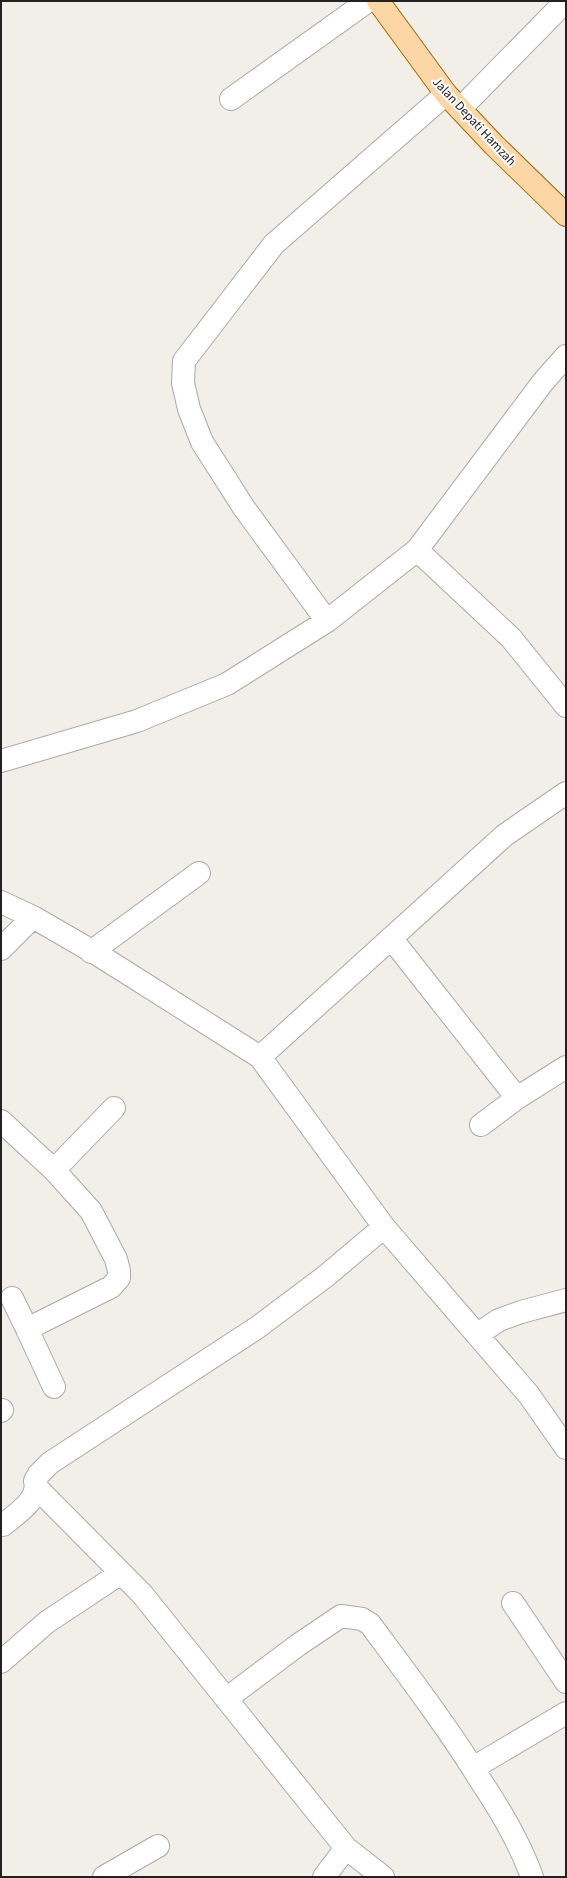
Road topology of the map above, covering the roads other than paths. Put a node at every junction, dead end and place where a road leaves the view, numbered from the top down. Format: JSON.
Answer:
{"nodes":[{"id":1,"x":368,"y":1,"type":"edge"},
{"id":2,"x":378,"y":1,"type":"edge"},
{"id":3,"x":566,"y":1,"type":"edge"},
{"id":4,"x":231,"y":99,"type":"dead end"},
{"id":5,"x":453,"y":102,"type":"junction"},
{"id":6,"x":566,"y":215,"type":"edge"},
{"id":7,"x":566,"y":356,"type":"edge"},
{"id":8,"x":417,"y":550,"type":"junction"},
{"id":9,"x":328,"y":621,"type":"junction"},
{"id":10,"x":566,"y":706,"type":"edge"},
{"id":11,"x":1,"y":761,"type":"edge"},
{"id":12,"x":566,"y":793,"type":"edge"},
{"id":13,"x":199,"y":873,"type":"dead end"},
{"id":14,"x":1,"y":902,"type":"edge"},
{"id":15,"x":33,"y":917,"type":"junction"},
{"id":16,"x":391,"y":938,"type":"junction"},
{"id":17,"x":1,"y":950,"type":"edge"},
{"id":18,"x":92,"y":952,"type":"junction"},
{"id":19,"x":260,"y":1057,"type":"junction"},
{"id":20,"x":566,"y":1067,"type":"edge"},
{"id":21,"x":517,"y":1098,"type":"junction"},
{"id":22,"x":114,"y":1108,"type":"dead end"},
{"id":23,"x":1,"y":1121,"type":"edge"},
{"id":24,"x":481,"y":1125,"type":"dead end"},
{"id":25,"x":54,"y":1170,"type":"junction"},
{"id":26,"x":384,"y":1227,"type":"junction"},
{"id":27,"x":12,"y":1298,"type":"dead end"},
{"id":28,"x":566,"y":1300,"type":"edge"},
{"id":29,"x":27,"y":1329,"type":"junction"},
{"id":30,"x":478,"y":1334,"type":"junction"},
{"id":31,"x":54,"y":1387,"type":"dead end"},
{"id":32,"x":566,"y":1448,"type":"edge"},
{"id":33,"x":36,"y":1487,"type":"junction"},
{"id":34,"x":1,"y":1525,"type":"edge"},
{"id":35,"x":121,"y":1573,"type":"junction"},
{"id":36,"x":513,"y":1603,"type":"dead end"},
{"id":37,"x":1,"y":1662,"type":"edge"},
{"id":38,"x":566,"y":1682,"type":"edge"},
{"id":39,"x":226,"y":1699,"type":"junction"},
{"id":40,"x":566,"y":1713,"type":"edge"},
{"id":41,"x":473,"y":1768,"type":"junction"},
{"id":42,"x":158,"y":1846,"type":"dead end"},
{"id":43,"x":346,"y":1848,"type":"junction"},
{"id":44,"x":104,"y":1877,"type":"edge"},
{"id":45,"x":324,"y":1877,"type":"edge"},
{"id":46,"x":383,"y":1877,"type":"edge"},
{"id":47,"x":532,"y":1877,"type":"edge"}],
"edges":[{"from":1,"to":4,"type":"street"},
{"from":2,"to":5,"type":"main road","name":"Jalan Depati Hamzah"},
{"from":3,"to":5,"type":"street"},
{"from":5,"to":6,"type":"main road","name":"Jalan Depati Hamzah"},
{"from":5,"to":9,"type":"street"},
{"from":7,"to":8,"type":"street"},
{"from":8,"to":9,"type":"street"},
{"from":8,"to":10,"type":"street"},
{"from":9,"to":11,"type":"street"},
{"from":12,"to":16,"type":"street"},
{"from":13,"to":18,"type":"street"},
{"from":14,"to":15,"type":"street"},
{"from":15,"to":17,"type":"street"},
{"from":15,"to":18,"type":"street"},
{"from":16,"to":19,"type":"street"},
{"from":16,"to":21,"type":"street"},
{"from":18,"to":19,"type":"street"},
{"from":19,"to":26,"type":"street"},
{"from":20,"to":21,"type":"street"},
{"from":21,"to":24,"type":"street"},
{"from":22,"to":25,"type":"street"},
{"from":23,"to":25,"type":"street"},
{"from":25,"to":29,"type":"street"},
{"from":26,"to":30,"type":"street"},
{"from":26,"to":33,"type":"street"},
{"from":27,"to":29,"type":"street"},
{"from":28,"to":30,"type":"street"},
{"from":29,"to":31,"type":"street"},
{"from":30,"to":32,"type":"street"},
{"from":33,"to":34,"type":"street"},
{"from":33,"to":35,"type":"street"},
{"from":35,"to":37,"type":"street"},
{"from":35,"to":39,"type":"street"},
{"from":36,"to":38,"type":"street"},
{"from":39,"to":41,"type":"street"},
{"from":39,"to":43,"type":"street"},
{"from":40,"to":41,"type":"street"},
{"from":41,"to":47,"type":"street"},
{"from":42,"to":44,"type":"street"},
{"from":43,"to":45,"type":"street"},
{"from":43,"to":46,"type":"street"}]}
